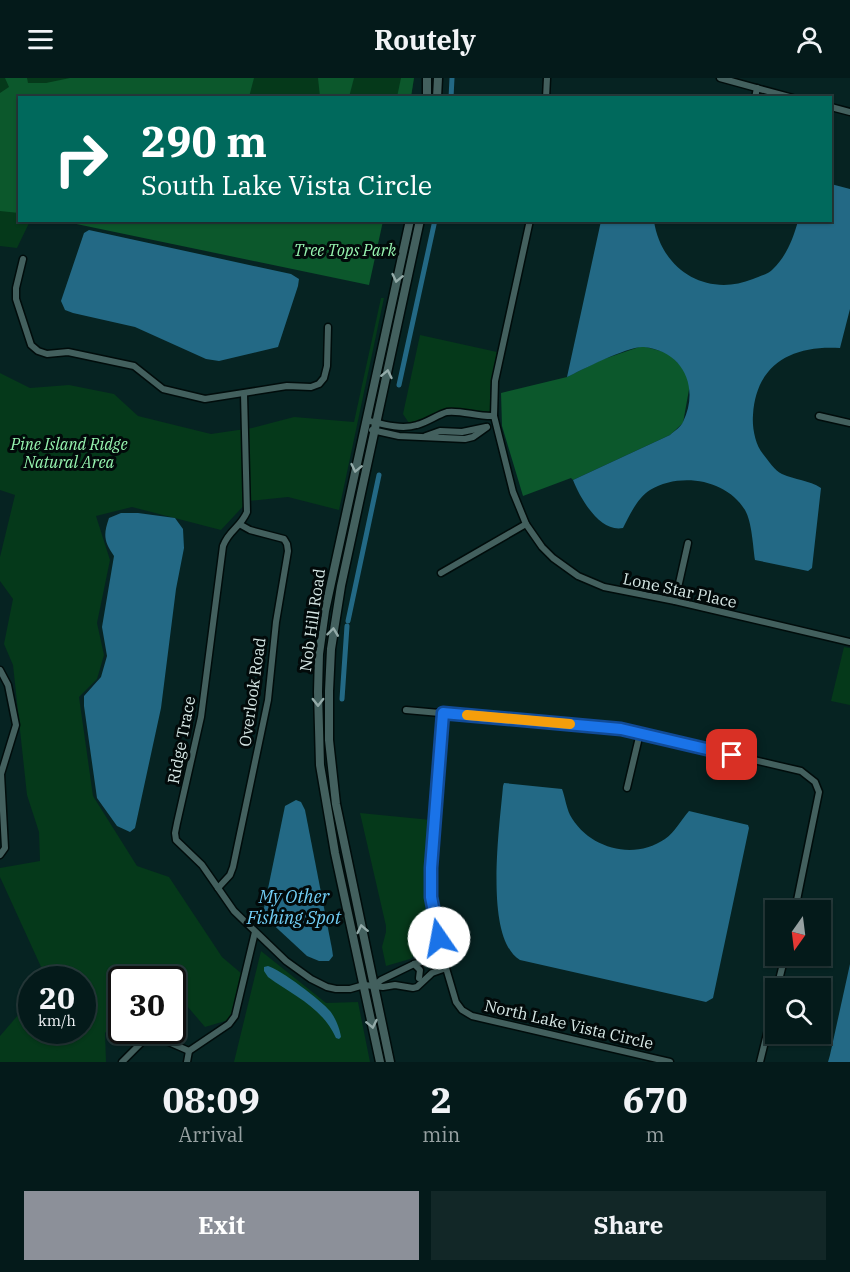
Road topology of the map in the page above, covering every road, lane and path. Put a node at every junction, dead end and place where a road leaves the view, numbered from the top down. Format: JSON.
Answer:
{"nodes":[{"id":1,"x":428,"y":78,"type":"edge"},
{"id":2,"x":438,"y":78,"type":"edge"},
{"id":3,"x":547,"y":78,"type":"edge"},
{"id":4,"x":720,"y":78,"type":"edge"},
{"id":5,"x":757,"y":88,"type":"junction"},
{"id":6,"x":427,"y":96,"type":"edge"},
{"id":7,"x":437,"y":96,"type":"edge"},
{"id":8,"x":546,"y":96,"type":"edge"},
{"id":9,"x":755,"y":96,"type":"edge"},
{"id":10,"x":786,"y":96,"type":"edge"},
{"id":11,"x":832,"y":107,"type":"edge"},
{"id":12,"x":850,"y":112,"type":"edge"},
{"id":13,"x":410,"y":222,"type":"edge"},
{"id":14,"x":420,"y":222,"type":"edge"},
{"id":15,"x":530,"y":222,"type":"edge"},
{"id":16,"x":23,"y":260,"type":"dead end"},
{"id":17,"x":328,"y":327,"type":"dead end"},
{"id":18,"x":244,"y":394,"type":"junction"},
{"id":19,"x":468,"y":415,"type":"junction"},
{"id":20,"x":494,"y":416,"type":"junction"},
{"id":21,"x":819,"y":416,"type":"dead end"},
{"id":22,"x":850,"y":423,"type":"edge"},
{"id":23,"x":365,"y":424,"type":"junction"},
{"id":24,"x":495,"y":425,"type":"junction"},
{"id":25,"x":376,"y":427,"type":"junction"},
{"id":26,"x":477,"y":430,"type":"junction"},
{"id":27,"x":526,"y":524,"type":"junction"},
{"id":28,"x":241,"y":525,"type":"junction"},
{"id":29,"x":688,"y":543,"type":"dead end"},
{"id":30,"x":441,"y":573,"type":"dead end"},
{"id":31,"x":675,"y":601,"type":"junction"},
{"id":32,"x":850,"y":642,"type":"edge"},
{"id":33,"x":0,"y":670,"type":"edge"},
{"id":34,"x":406,"y":710,"type":"dead end"},
{"id":35,"x":443,"y":713,"type":"junction"},
{"id":36,"x":640,"y":733,"type":"junction"},
{"id":37,"x":627,"y":788,"type":"dead end"},
{"id":38,"x":0,"y":855,"type":"edge"},
{"id":39,"x":218,"y":888,"type":"junction"},
{"id":40,"x":797,"y":900,"type":"edge"},
{"id":41,"x":255,"y":932,"type":"junction"},
{"id":42,"x":444,"y":956,"type":"junction"},
{"id":43,"x":414,"y":964,"type":"junction"},
{"id":44,"x":446,"y":968,"type":"junction"},
{"id":45,"x":432,"y":973,"type":"junction"},
{"id":46,"x":416,"y":981,"type":"junction"},
{"id":47,"x":364,"y":985,"type":"junction"},
{"id":48,"x":374,"y":986,"type":"junction"},
{"id":49,"x":765,"y":1042,"type":"edge"},
{"id":50,"x":189,"y":1051,"type":"junction"},
{"id":51,"x":123,"y":1061,"type":"edge"},
{"id":52,"x":187,"y":1062,"type":"edge"},
{"id":53,"x":380,"y":1062,"type":"edge"},
{"id":54,"x":390,"y":1062,"type":"edge"},
{"id":55,"x":670,"y":1062,"type":"edge"},
{"id":56,"x":760,"y":1062,"type":"edge"}],
"edges":[{"from":1,"to":6,"type":"main road"},
{"from":2,"to":7,"type":"main road"},
{"from":3,"to":8,"type":"street"},
{"from":4,"to":5,"type":"street"},
{"from":5,"to":9,"type":"street"},
{"from":5,"to":10,"type":"street"},
{"from":11,"to":12,"type":"street"},
{"from":13,"to":23,"type":"main road","name":"Nob Hill Road","one_way":true},
{"from":25,"to":14,"type":"main road","name":"Nob Hill Road","one_way":true},
{"from":15,"to":20,"type":"street","name":"Lone Star Place"},
{"from":16,"to":18,"type":"street"},
{"from":17,"to":18,"type":"street"},
{"from":18,"to":28,"type":"street","name":"Ridge Trace"},
{"from":19,"to":20,"type":"street"},
{"from":19,"to":25,"type":"street"},
{"from":19,"to":26,"type":"street"},
{"from":20,"to":24,"type":"street","name":"Lone Star Place"},
{"from":21,"to":22,"type":"street"},
{"from":23,"to":25,"type":"street"},
{"from":23,"to":47,"type":"main road","name":"Nob Hill Road","one_way":true},
{"from":24,"to":26,"type":"street"},
{"from":24,"to":27,"type":"street","name":"Lone Star Place"},
{"from":25,"to":26,"type":"street"},
{"from":48,"to":25,"type":"main road","name":"Nob Hill Road","one_way":true},
{"from":27,"to":30,"type":"street"},
{"from":27,"to":31,"type":"street","name":"Lone Star Place"},
{"from":28,"to":39,"type":"street","name":"Ridge Trace"},
{"from":28,"to":39,"type":"street","name":"Overlook Road"},
{"from":29,"to":31,"type":"street"},
{"from":31,"to":32,"type":"street","name":"Lone Star Place"},
{"from":33,"to":38,"type":"street"},
{"from":34,"to":35,"type":"street"},
{"from":35,"to":36,"type":"street"},
{"from":35,"to":42,"type":"street"},
{"from":36,"to":37,"type":"street"},
{"from":36,"to":40,"type":"street"},
{"from":39,"to":41,"type":"street","name":"Ridge Trace"},
{"from":41,"to":47,"type":"street","name":"Ridge Trace"},
{"from":41,"to":50,"type":"street"},
{"from":42,"to":43,"type":"street"},
{"from":42,"to":44,"type":"street"},
{"from":43,"to":46,"type":"street"},
{"from":43,"to":48,"type":"street"},
{"from":44,"to":45,"type":"street"},
{"from":44,"to":55,"type":"street","name":"North Lake Vista Circle"},
{"from":45,"to":46,"type":"street","name":"Ridge Trace"},
{"from":45,"to":46,"type":"street"},
{"from":46,"to":48,"type":"street","name":"Ridge Trace"},
{"from":47,"to":48,"type":"street","name":"Ridge Trace"},
{"from":47,"to":53,"type":"main road","name":"Nob Hill Road","one_way":true},
{"from":48,"to":54,"type":"main road","name":"Nob Hill Road"},
{"from":49,"to":56,"type":"street"},
{"from":50,"to":51,"type":"street"},
{"from":50,"to":52,"type":"street"}]}
